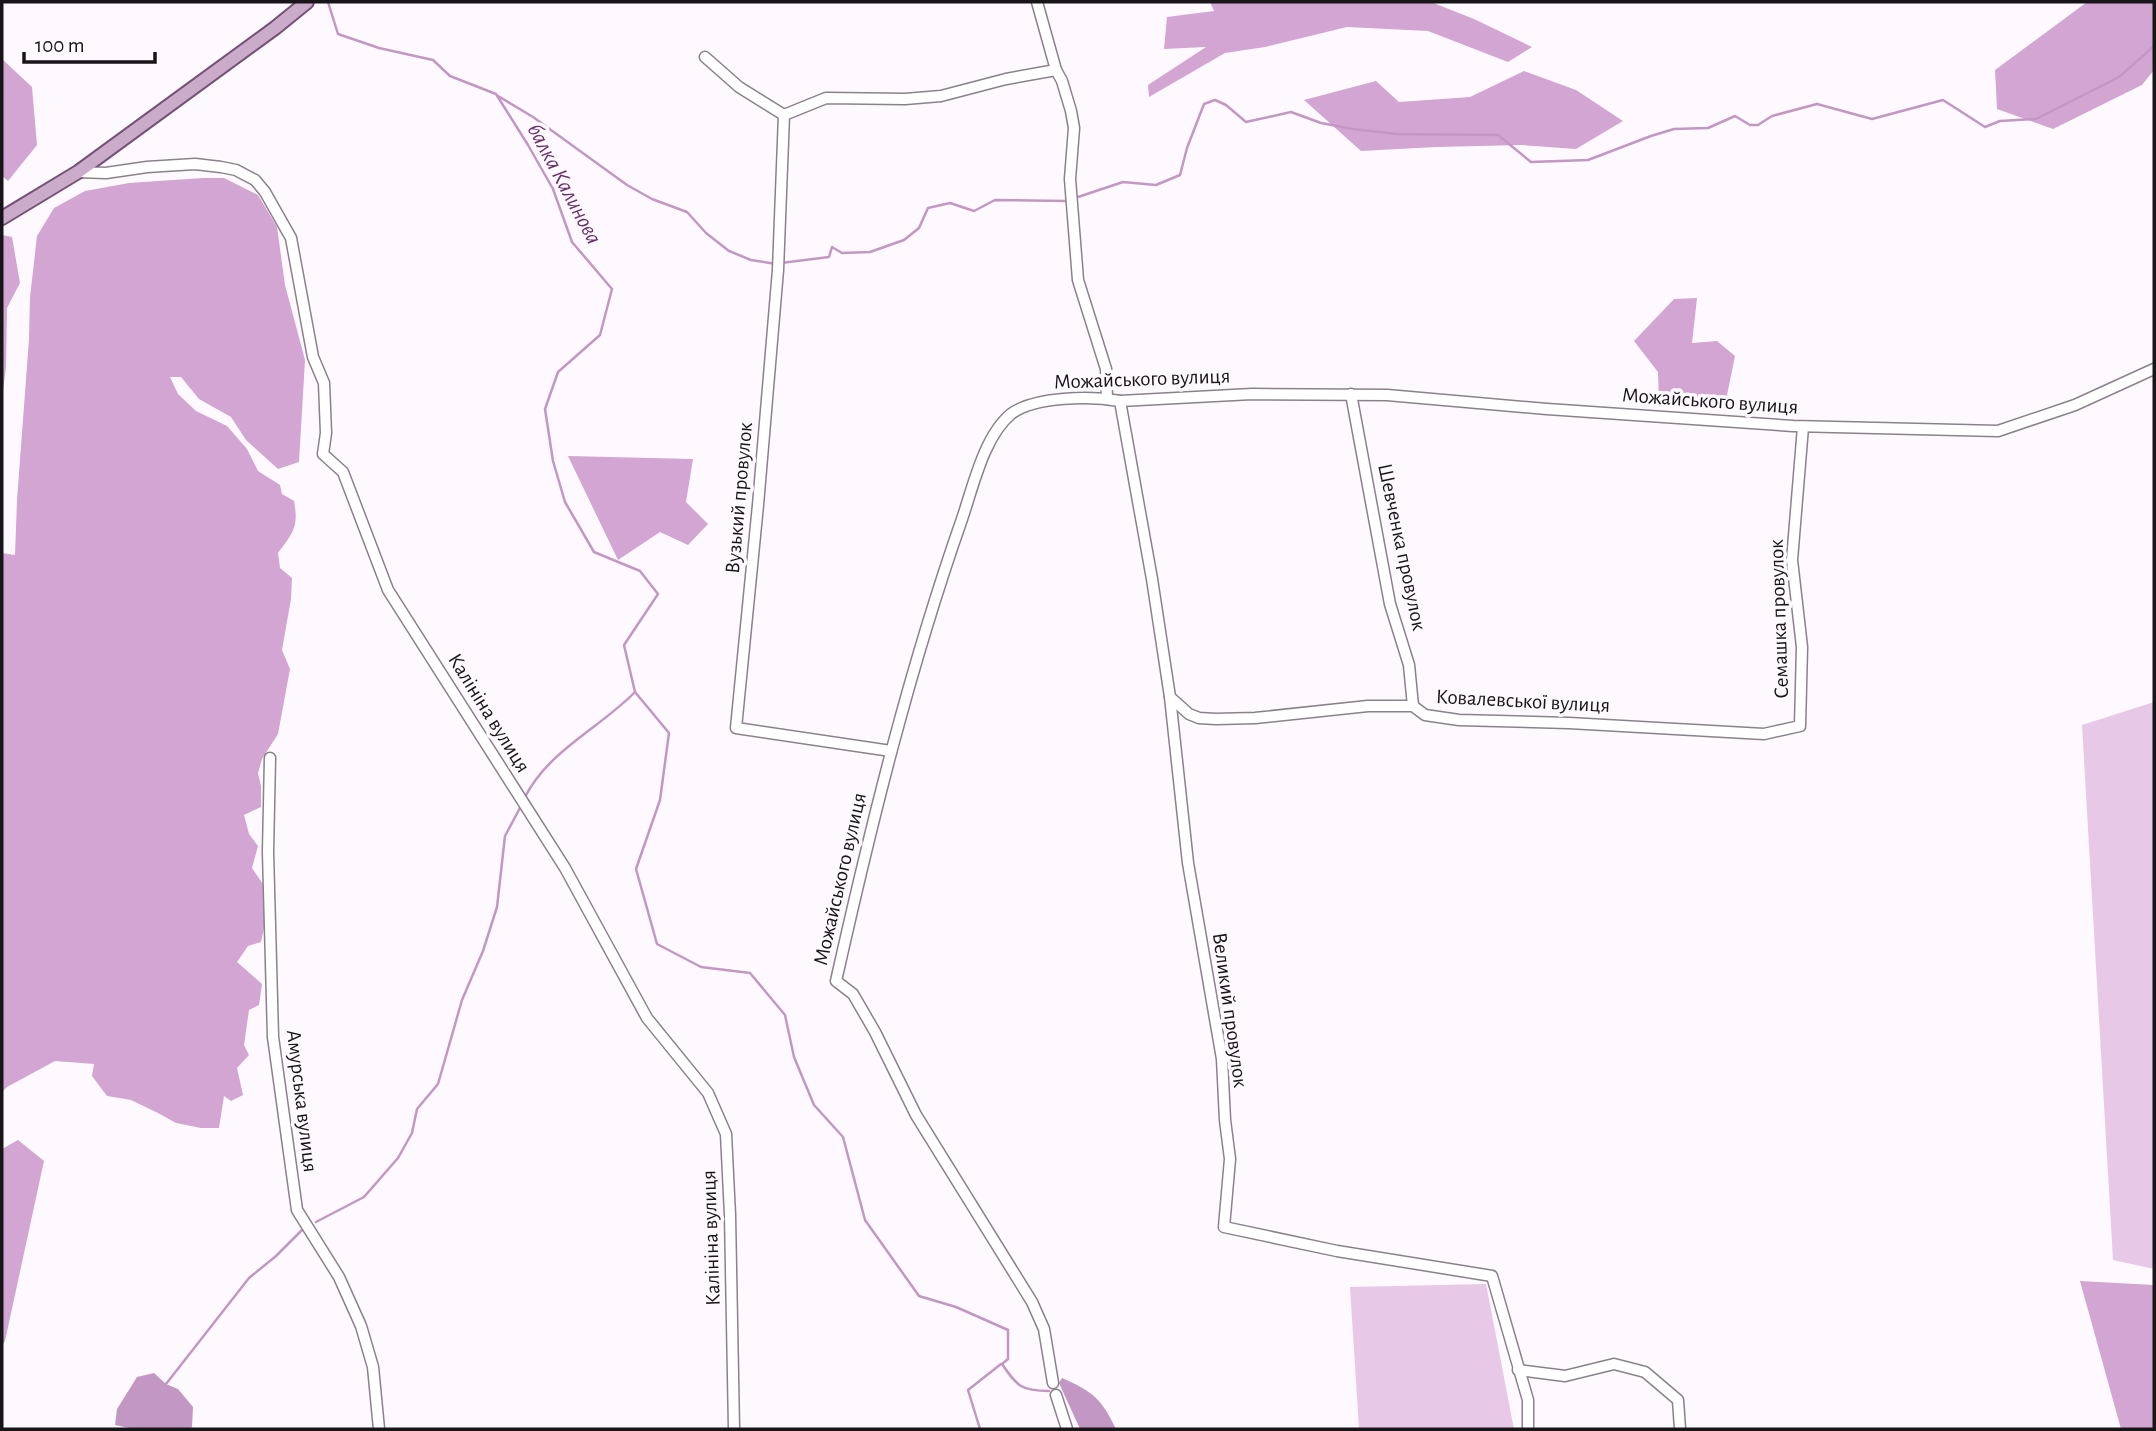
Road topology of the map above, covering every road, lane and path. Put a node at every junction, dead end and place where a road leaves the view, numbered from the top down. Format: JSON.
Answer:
{"nodes":[{"id":1,"x":307,"y":2,"type":"edge"},
{"id":2,"x":1037,"y":2,"type":"edge"},
{"id":3,"x":705,"y":57,"type":"dead end"},
{"id":4,"x":1056,"y":70,"type":"junction"},
{"id":5,"x":784,"y":115,"type":"junction"},
{"id":6,"x":78,"y":172,"type":"junction"},
{"id":7,"x":2,"y":218,"type":"edge"},
{"id":8,"x":2154,"y":369,"type":"edge"},
{"id":9,"x":1351,"y":394,"type":"junction"},
{"id":10,"x":1107,"y":399,"type":"junction"},
{"id":11,"x":1120,"y":401,"type":"junction"},
{"id":12,"x":1803,"y":427,"type":"junction"},
{"id":13,"x":1170,"y":697,"type":"junction"},
{"id":14,"x":1413,"y":706,"type":"junction"},
{"id":15,"x":1800,"y":726,"type":"joint"},
{"id":16,"x":891,"y":751,"type":"junction"},
{"id":17,"x":270,"y":758,"type":"dead end"},
{"id":18,"x":1518,"y":1370,"type":"junction"},
{"id":19,"x":1054,"y":1383,"type":"dead end"},
{"id":20,"x":1056,"y":1395,"type":"dead end"},
{"id":21,"x":379,"y":1429,"type":"edge"},
{"id":22,"x":734,"y":1429,"type":"edge"},
{"id":23,"x":1067,"y":1429,"type":"edge"},
{"id":24,"x":1528,"y":1429,"type":"edge"},
{"id":25,"x":1680,"y":1429,"type":"edge"}],
"edges":[{"from":1,"to":6,"type":"main road"},
{"from":2,"to":4,"type":"street"},
{"from":3,"to":5,"type":"street"},
{"from":4,"to":5,"type":"street"},
{"from":4,"to":10,"type":"street"},
{"from":5,"to":16,"type":"street","name":"Вузький провулок"},
{"from":6,"to":7,"type":"main road"},
{"from":6,"to":22,"type":"street","name":"Калініна вулиця"},
{"from":8,"to":12,"type":"street","name":"Можайського вулиця"},
{"from":9,"to":11,"type":"street","name":"Можайського вулиця"},
{"from":9,"to":12,"type":"street","name":"Можайського вулиця"},
{"from":9,"to":14,"type":"street","name":"Шевченка провулок"},
{"from":10,"to":11,"type":"street","name":"Можайського вулиця"},
{"from":10,"to":16,"type":"street","name":"Можайського вулиця"},
{"from":11,"to":13,"type":"street","name":"Великий провулок"},
{"from":12,"to":15,"type":"street","name":"Семашка провулок"},
{"from":13,"to":14,"type":"street","name":"Ковалевської вулиця"},
{"from":13,"to":18,"type":"street","name":"Великий провулок"},
{"from":14,"to":15,"type":"street","name":"Ковалевської вулиця"},
{"from":16,"to":19,"type":"street","name":"Можайського вулиця"},
{"from":17,"to":21,"type":"street","name":"Амурська вулиця"},
{"from":18,"to":24,"type":"street","name":"Великий провулок"},
{"from":18,"to":25,"type":"street"},
{"from":20,"to":23,"type":"street"}]}
